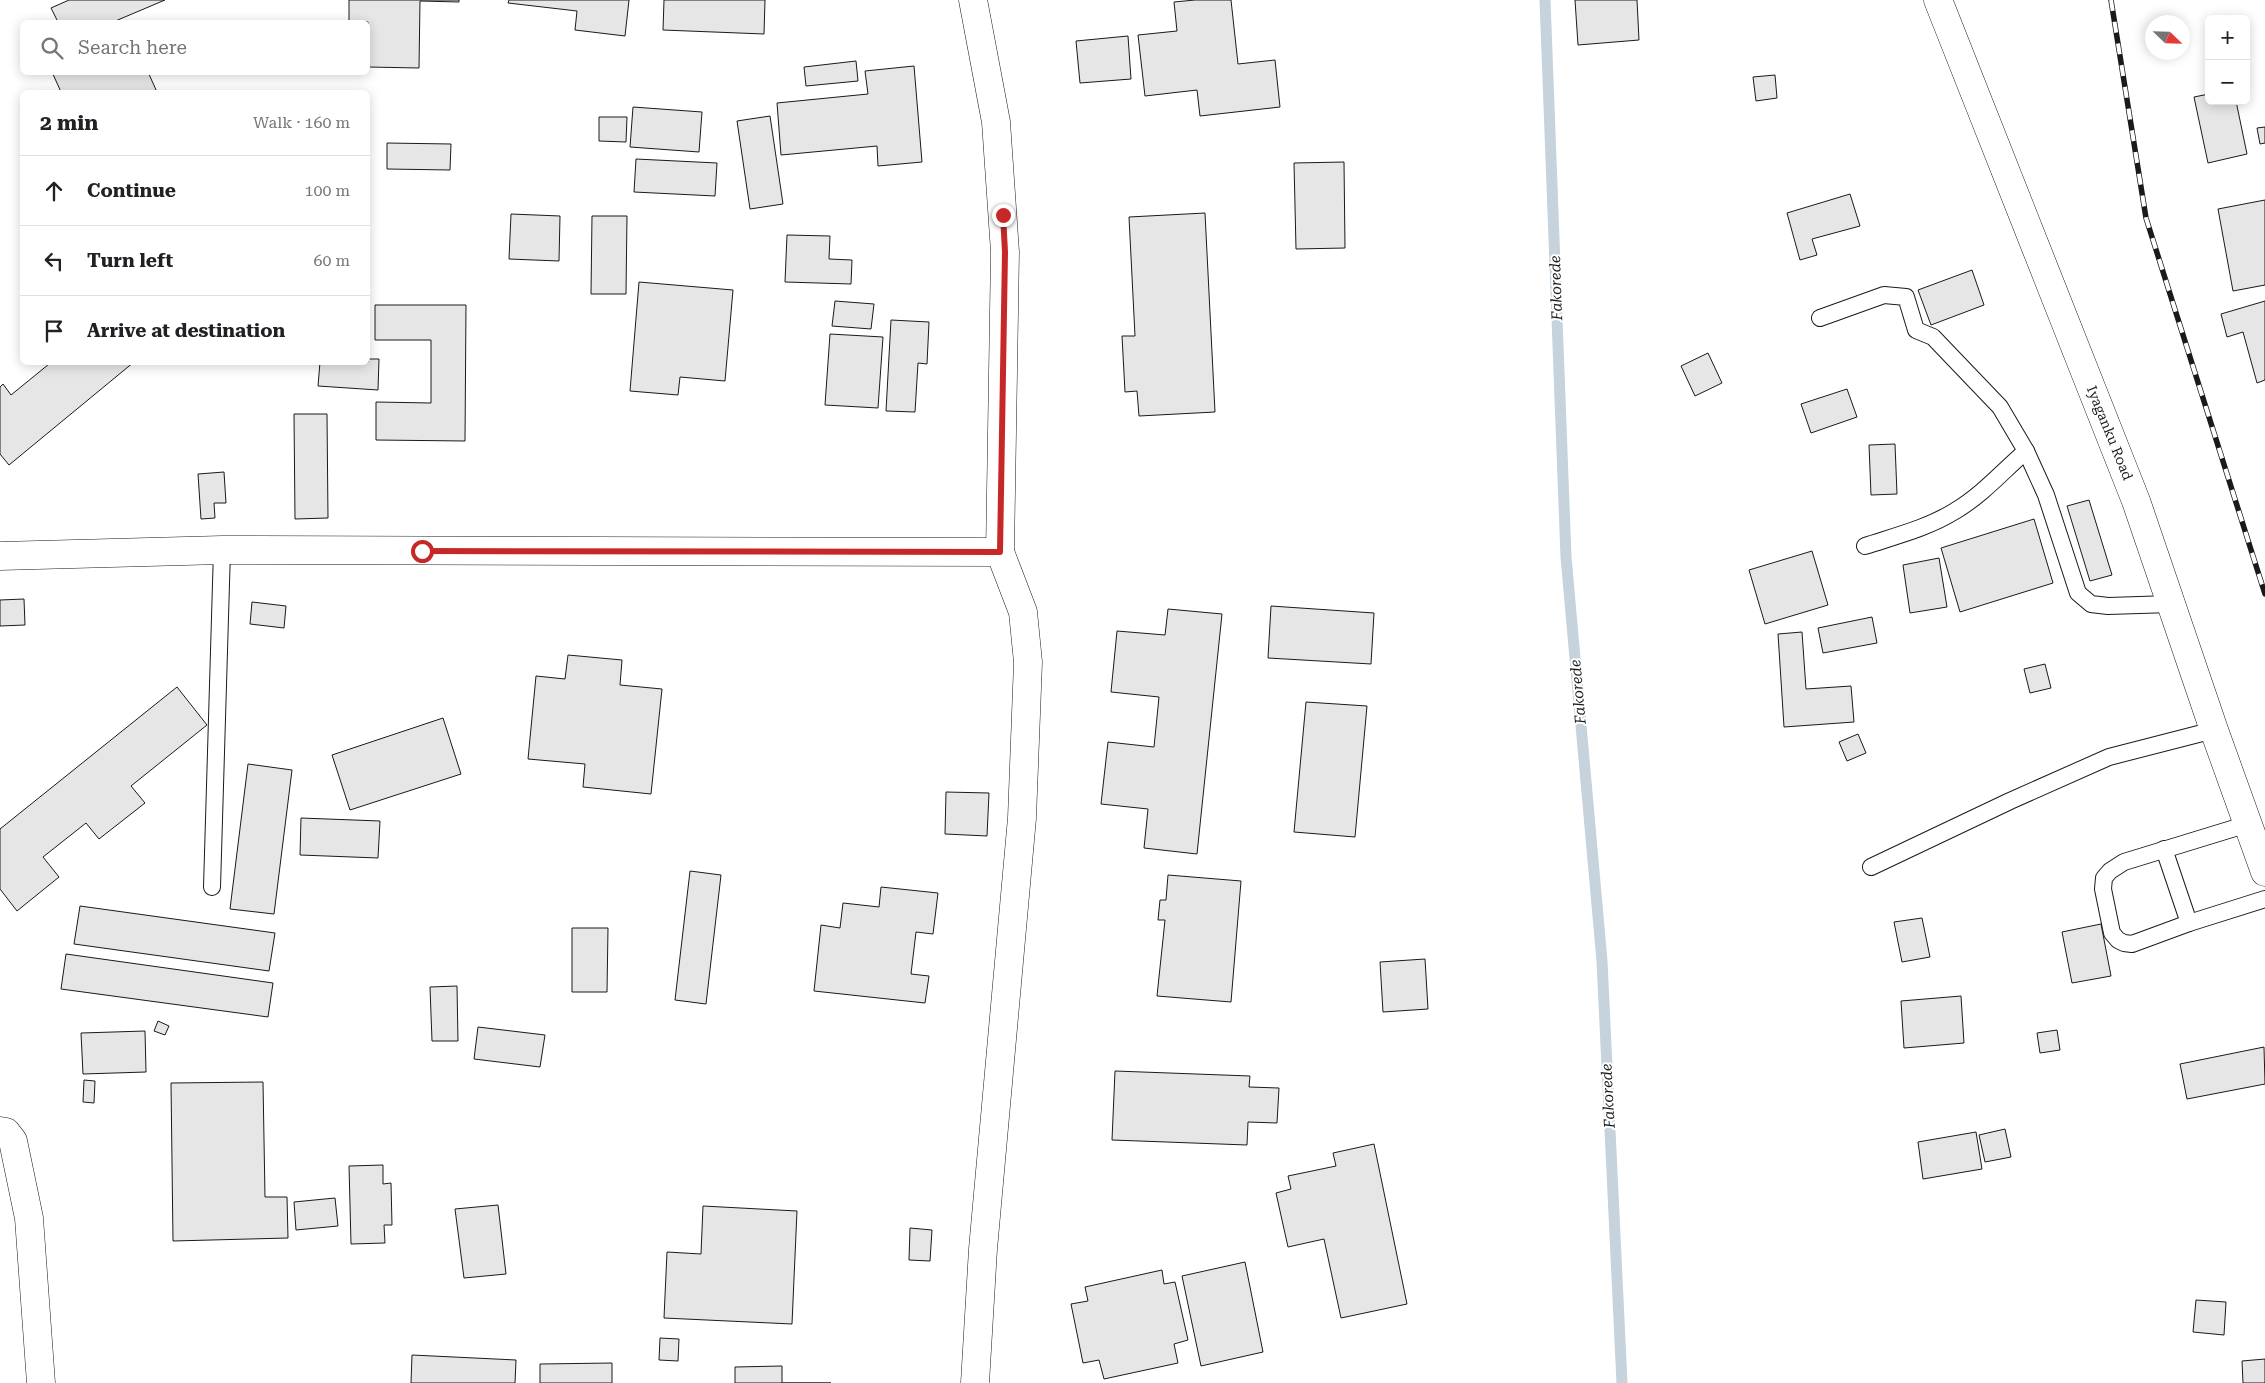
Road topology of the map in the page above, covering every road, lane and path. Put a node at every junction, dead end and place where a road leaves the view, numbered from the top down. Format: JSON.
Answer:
{"nodes":[{"id":1,"x":973,"y":0,"type":"edge"},
{"id":2,"x":1938,"y":0,"type":"edge"},
{"id":3,"x":1820,"y":318,"type":"dead end"},
{"id":4,"x":2026,"y":451,"type":"junction"},
{"id":5,"x":1865,"y":546,"type":"dead end"},
{"id":6,"x":222,"y":550,"type":"junction"},
{"id":7,"x":1000,"y":552,"type":"junction"},
{"id":8,"x":0,"y":556,"type":"edge"},
{"id":9,"x":2171,"y":604,"type":"junction"},
{"id":10,"x":2214,"y":730,"type":"junction"},
{"id":11,"x":2248,"y":824,"type":"junction"},
{"id":12,"x":2164,"y":849,"type":"junction"},
{"id":13,"x":1872,"y":867,"type":"dead end"},
{"id":14,"x":2265,"y":872,"type":"edge"},
{"id":15,"x":212,"y":887,"type":"dead end"},
{"id":16,"x":2265,"y":899,"type":"edge"},
{"id":17,"x":2189,"y":923,"type":"junction"},
{"id":18,"x":0,"y":1131,"type":"edge"},
{"id":19,"x":41,"y":1383,"type":"edge"},
{"id":20,"x":975,"y":1383,"type":"edge"}],
"edges":[{"from":1,"to":7,"type":"main road"},
{"from":2,"to":9,"type":"main road","name":"Iyaganku Road"},
{"from":3,"to":4,"type":"lane"},
{"from":4,"to":5,"type":"lane"},
{"from":4,"to":9,"type":"lane"},
{"from":6,"to":7,"type":"main road"},
{"from":6,"to":8,"type":"main road"},
{"from":6,"to":15,"type":"lane"},
{"from":7,"to":20,"type":"main road"},
{"from":9,"to":10,"type":"main road","name":"Iyaganku Road"},
{"from":10,"to":11,"type":"main road","name":"Iyaganku Road"},
{"from":10,"to":13,"type":"lane"},
{"from":11,"to":12,"type":"lane"},
{"from":11,"to":14,"type":"main road","name":"Iyaganku Road"},
{"from":12,"to":17,"type":"lane"},
{"from":12,"to":17,"type":"lane"},
{"from":16,"to":17,"type":"lane"},
{"from":18,"to":19,"type":"main road"}]}
